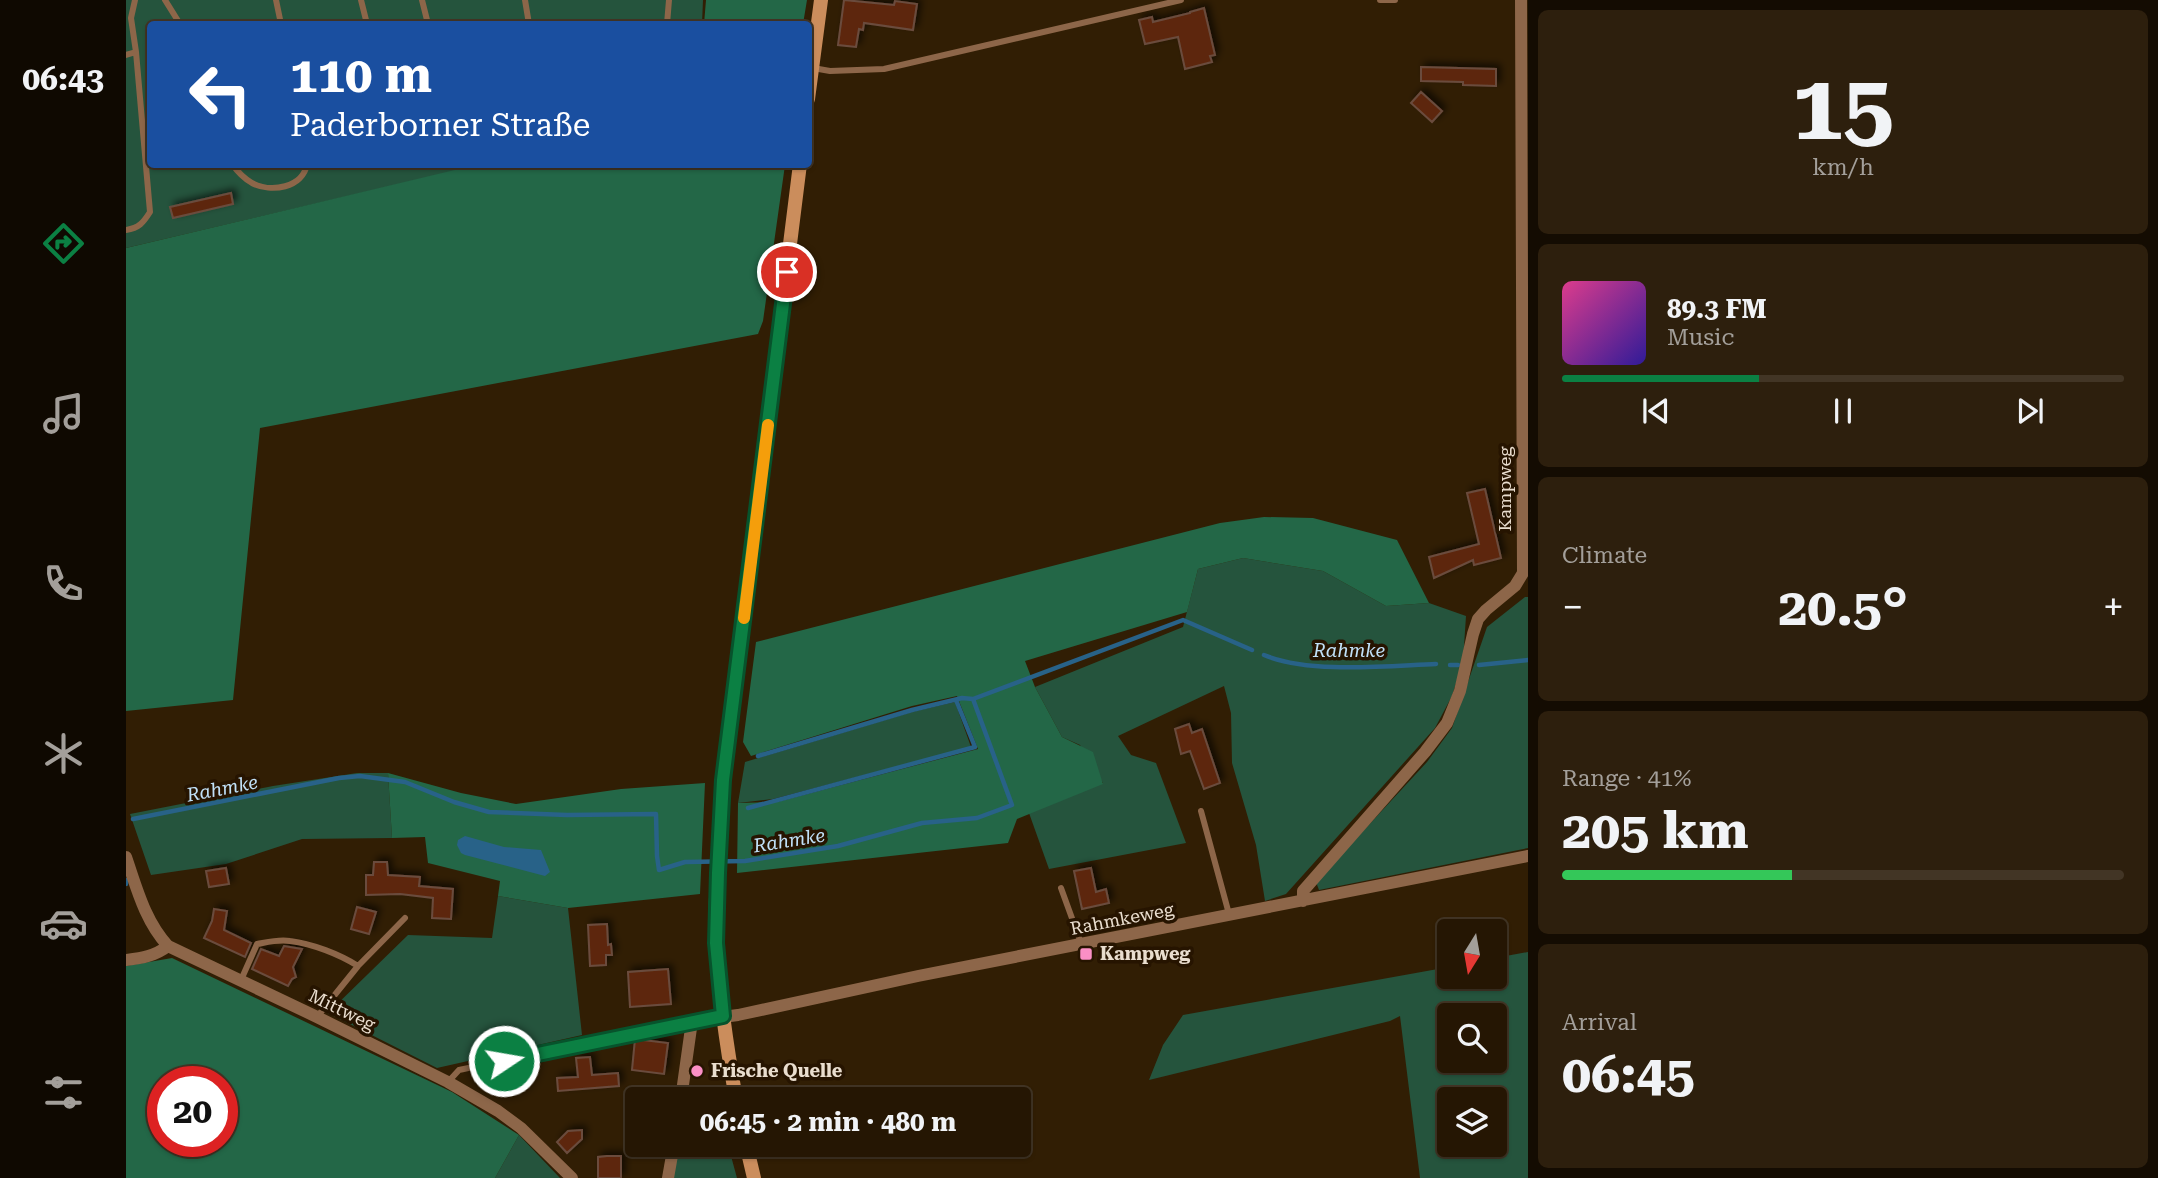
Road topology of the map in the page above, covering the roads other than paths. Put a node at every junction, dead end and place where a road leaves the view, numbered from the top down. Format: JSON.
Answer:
{"nodes":[{"id":1,"x":135,"y":0,"type":"edge"},
{"id":2,"x":165,"y":0,"type":"edge"},
{"id":3,"x":276,"y":0,"type":"edge"},
{"id":4,"x":361,"y":0,"type":"edge"},
{"id":5,"x":422,"y":0,"type":"edge"},
{"id":6,"x":525,"y":0,"type":"edge"},
{"id":7,"x":669,"y":0,"type":"edge"},
{"id":8,"x":821,"y":0,"type":"edge"},
{"id":9,"x":1181,"y":0,"type":"edge"},
{"id":10,"x":1380,"y":0,"type":"edge"},
{"id":11,"x":1395,"y":0,"type":"edge"},
{"id":12,"x":1521,"y":0,"type":"edge"},
{"id":13,"x":178,"y":21,"type":"edge"},
{"id":14,"x":280,"y":21,"type":"edge"},
{"id":15,"x":366,"y":21,"type":"edge"},
{"id":16,"x":427,"y":21,"type":"edge"},
{"id":17,"x":528,"y":21,"type":"edge"},
{"id":18,"x":667,"y":21,"type":"edge"},
{"id":19,"x":136,"y":52,"type":"junction"},
{"id":20,"x":126,"y":55,"type":"edge"},
{"id":21,"x":812,"y":68,"type":"joint"},
{"id":22,"x":236,"y":168,"type":"edge"},
{"id":23,"x":306,"y":168,"type":"edge"},
{"id":24,"x":800,"y":168,"type":"edge"},
{"id":25,"x":126,"y":230,"type":"edge"},
{"id":26,"x":1201,"y":811,"type":"dead end"},
{"id":27,"x":1528,"y":856,"type":"edge"},
{"id":28,"x":126,"y":857,"type":"edge"},
{"id":29,"x":1060,"y":888,"type":"dead end"},
{"id":30,"x":1303,"y":901,"type":"junction"},
{"id":31,"x":1230,"y":916,"type":"junction"},
{"id":32,"x":405,"y":918,"type":"dead end"},
{"id":33,"x":1082,"y":945,"type":"junction"},
{"id":34,"x":168,"y":946,"type":"junction"},
{"id":35,"x":126,"y":960,"type":"edge"},
{"id":36,"x":358,"y":966,"type":"junction"},
{"id":37,"x":240,"y":981,"type":"junction"},
{"id":38,"x":723,"y":1016,"type":"junction"},
{"id":39,"x":317,"y":1017,"type":"junction"},
{"id":40,"x":692,"y":1021,"type":"junction"},
{"id":41,"x":448,"y":1082,"type":"junction"},
{"id":42,"x":683,"y":1087,"type":"edge"},
{"id":43,"x":734,"y":1087,"type":"edge"},
{"id":44,"x":672,"y":1157,"type":"edge"},
{"id":45,"x":749,"y":1157,"type":"edge"},
{"id":46,"x":572,"y":1178,"type":"edge"},
{"id":47,"x":668,"y":1178,"type":"edge"},
{"id":48,"x":754,"y":1178,"type":"edge"}],
"edges":[{"from":1,"to":19,"type":"lane"},
{"from":2,"to":13,"type":"lane"},
{"from":3,"to":14,"type":"lane"},
{"from":4,"to":15,"type":"lane"},
{"from":5,"to":16,"type":"lane"},
{"from":6,"to":17,"type":"lane"},
{"from":7,"to":18,"type":"lane"},
{"from":8,"to":21,"type":"main road"},
{"from":9,"to":21,"type":"lane"},
{"from":10,"to":11,"type":"lane"},
{"from":12,"to":30,"type":"street","name":"Kampweg"},
{"from":19,"to":20,"type":"lane"},
{"from":19,"to":25,"type":"lane"},
{"from":22,"to":23,"type":"lane"},
{"from":24,"to":38,"type":"main road"},
{"from":26,"to":31,"type":"lane"},
{"from":27,"to":30,"type":"street","name":"Rahmkeweg"},
{"from":28,"to":34,"type":"street","name":"Mittweg"},
{"from":29,"to":33,"type":"lane"},
{"from":30,"to":31,"type":"street","name":"Rahmkeweg"},
{"from":31,"to":33,"type":"street","name":"Rahmkeweg"},
{"from":32,"to":36,"type":"lane"},
{"from":33,"to":38,"type":"street","name":"Rahmkeweg"},
{"from":34,"to":35,"type":"street"},
{"from":34,"to":37,"type":"street","name":"Mittweg"},
{"from":36,"to":37,"type":"lane"},
{"from":36,"to":39,"type":"lane"},
{"from":37,"to":39,"type":"street","name":"Mittweg"},
{"from":38,"to":40,"type":"street"},
{"from":38,"to":43,"type":"main road"},
{"from":39,"to":41,"type":"street","name":"Mittweg"},
{"from":40,"to":41,"type":"lane"},
{"from":40,"to":42,"type":"street"},
{"from":41,"to":46,"type":"street","name":"Mittweg"},
{"from":44,"to":47,"type":"street"},
{"from":45,"to":48,"type":"main road"}]}
